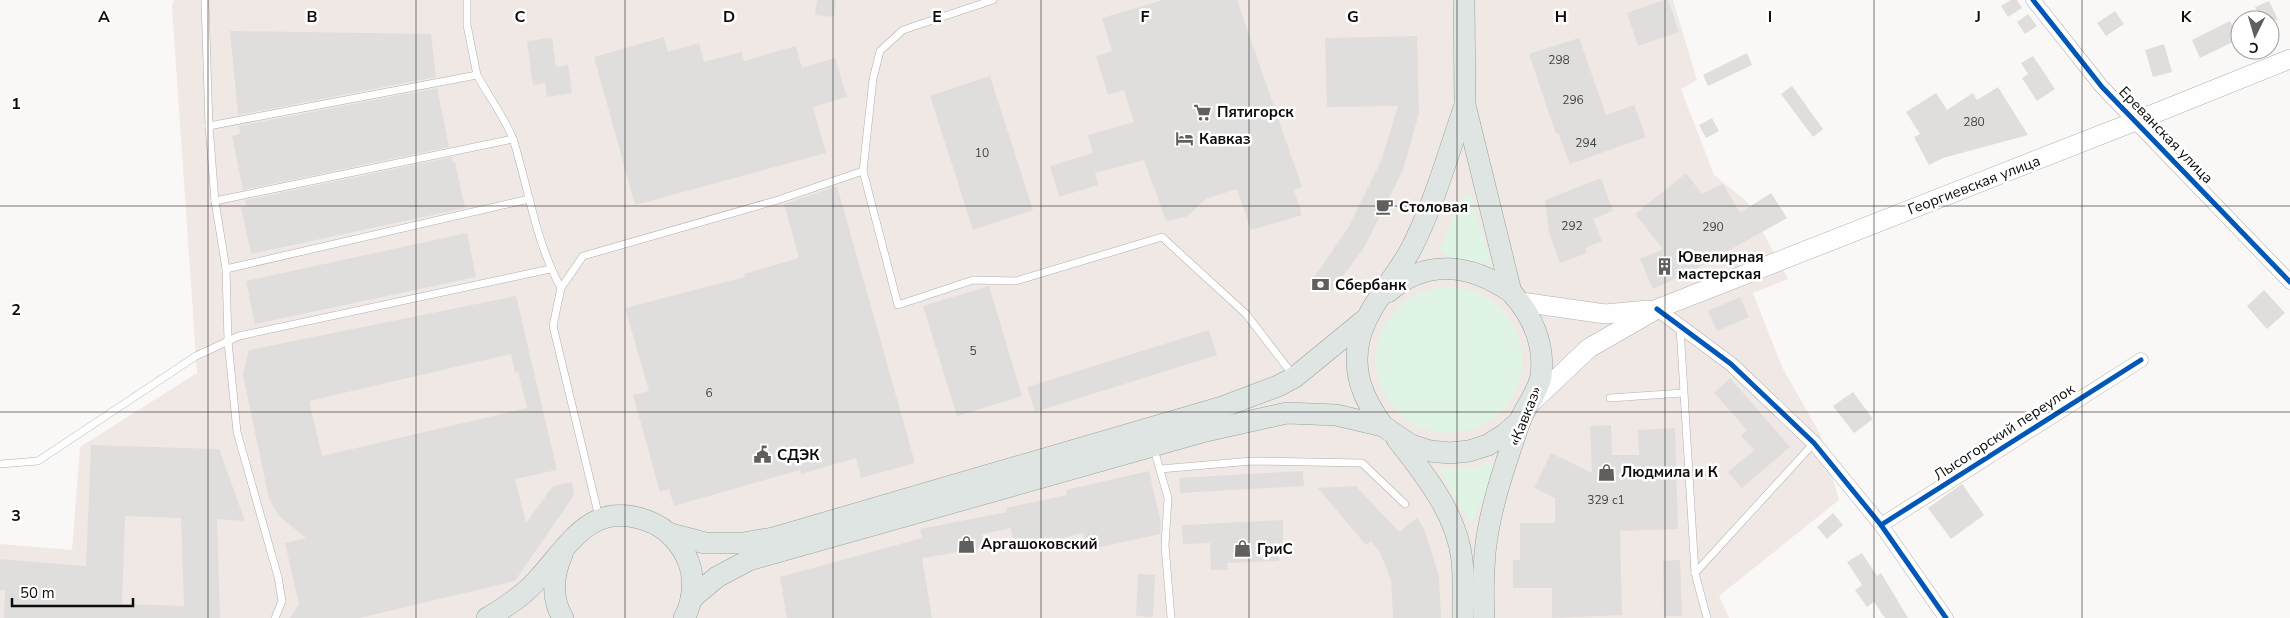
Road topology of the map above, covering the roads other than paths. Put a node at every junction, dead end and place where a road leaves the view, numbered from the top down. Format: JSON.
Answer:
{"nodes":[{"id":1,"x":205,"y":0,"type":"edge"},
{"id":2,"x":467,"y":0,"type":"edge"},
{"id":3,"x":992,"y":0,"type":"edge"},
{"id":4,"x":1464,"y":0,"type":"edge"},
{"id":5,"x":2033,"y":0,"type":"edge"},
{"id":6,"x":2290,"y":58,"type":"edge"},
{"id":7,"x":477,"y":75,"type":"junction"},
{"id":8,"x":1465,"y":105,"type":"junction"},
{"id":9,"x":2136,"y":121,"type":"junction"},
{"id":10,"x":210,"y":126,"type":"junction"},
{"id":11,"x":513,"y":140,"type":"junction"},
{"id":12,"x":863,"y":171,"type":"junction"},
{"id":13,"x":530,"y":199,"type":"junction"},
{"id":14,"x":215,"y":201,"type":"junction"},
{"id":15,"x":226,"y":268,"type":"junction"},
{"id":16,"x":550,"y":269,"type":"junction"},
{"id":17,"x":2290,"y":282,"type":"edge"},
{"id":18,"x":561,"y":288,"type":"junction"},
{"id":19,"x":1516,"y":297,"type":"junction"},
{"id":20,"x":1379,"y":301,"type":"junction"},
{"id":21,"x":1657,"y":309,"type":"junction"},
{"id":22,"x":1367,"y":318,"type":"junction"},
{"id":23,"x":1680,"y":326,"type":"junction"},
{"id":24,"x":228,"y":341,"type":"junction"},
{"id":25,"x":2141,"y":360,"type":"dead end"},
{"id":26,"x":1295,"y":377,"type":"junction"},
{"id":27,"x":1683,"y":393,"type":"junction"},
{"id":28,"x":1610,"y":398,"type":"dead end"},
{"id":29,"x":1533,"y":401,"type":"junction"},
{"id":30,"x":1520,"y":421,"type":"junction"},
{"id":31,"x":1389,"y":431,"type":"junction"},
{"id":32,"x":1814,"y":443,"type":"junction"},
{"id":33,"x":1153,"y":446,"type":"junction"},
{"id":34,"x":0,"y":464,"type":"edge"},
{"id":35,"x":1160,"y":469,"type":"junction"},
{"id":36,"x":1405,"y":504,"type":"dead end"},
{"id":37,"x":600,"y":519,"type":"junction"},
{"id":38,"x":1881,"y":525,"type":"junction"},
{"id":39,"x":671,"y":534,"type":"junction"},
{"id":40,"x":565,"y":548,"type":"junction"},
{"id":41,"x":1695,"y":572,"type":"junction"},
{"id":42,"x":687,"y":609,"type":"edge"},
{"id":43,"x":275,"y":618,"type":"edge"},
{"id":44,"x":487,"y":618,"type":"edge"},
{"id":45,"x":563,"y":618,"type":"edge"},
{"id":46,"x":1171,"y":618,"type":"edge"},
{"id":47,"x":1463,"y":618,"type":"edge"},
{"id":48,"x":1484,"y":618,"type":"edge"},
{"id":49,"x":1706,"y":618,"type":"edge"},
{"id":50,"x":1946,"y":618,"type":"edge"}],
"edges":[{"from":1,"to":10,"type":"lane"},
{"from":2,"to":7,"type":"lane"},
{"from":3,"to":12,"type":"lane"},
{"from":4,"to":8,"type":"main road","name":"«Кавказ»"},
{"from":5,"to":9,"type":"street","name":"Ереванская улица"},
{"from":6,"to":9,"type":"main road","name":"Георгиевская улица"},
{"from":7,"to":10,"type":"lane"},
{"from":7,"to":11,"type":"lane"},
{"from":8,"to":19,"type":"main road","name":"«Кавказ»"},
{"from":8,"to":20,"type":"main road","name":"«Кавказ»"},
{"from":9,"to":17,"type":"street","name":"Ереванская улица"},
{"from":9,"to":21,"type":"main road","name":"Георгиевская улица"},
{"from":10,"to":14,"type":"lane"},
{"from":11,"to":13,"type":"lane"},
{"from":11,"to":14,"type":"lane"},
{"from":12,"to":18,"type":"lane"},
{"from":12,"to":26,"type":"lane"},
{"from":13,"to":15,"type":"lane"},
{"from":13,"to":16,"type":"lane"},
{"from":14,"to":15,"type":"lane"},
{"from":15,"to":24,"type":"lane"},
{"from":16,"to":18,"type":"lane"},
{"from":16,"to":24,"type":"lane"},
{"from":18,"to":37,"type":"lane"},
{"from":19,"to":20,"type":"main road"},
{"from":19,"to":21,"type":"main road"},
{"from":19,"to":29,"type":"main road","name":"«Кавказ»"},
{"from":20,"to":22,"type":"main road","name":"«Кавказ»"},
{"from":21,"to":23,"type":"street"},
{"from":21,"to":29,"type":"main road"},
{"from":22,"to":26,"type":"main road"},
{"from":22,"to":31,"type":"main road","name":"«Кавказ»"},
{"from":23,"to":27,"type":"lane"},
{"from":23,"to":32,"type":"street"},
{"from":24,"to":34,"type":"lane"},
{"from":24,"to":43,"type":"lane"},
{"from":25,"to":38,"type":"street","name":"Лысогорский переулок"},
{"from":26,"to":39,"type":"main road"},
{"from":27,"to":28,"type":"lane"},
{"from":27,"to":41,"type":"lane"},
{"from":29,"to":30,"type":"main road","name":"«Кавказ»"},
{"from":30,"to":31,"type":"main road"},
{"from":30,"to":48,"type":"main road","name":"«Кавказ»"},
{"from":31,"to":33,"type":"main road"},
{"from":31,"to":47,"type":"main road","name":"«Кавказ»"},
{"from":32,"to":38,"type":"street"},
{"from":32,"to":41,"type":"lane"},
{"from":33,"to":35,"type":"lane"},
{"from":33,"to":42,"type":"main road"},
{"from":35,"to":36,"type":"lane"},
{"from":35,"to":46,"type":"lane"},
{"from":37,"to":39,"type":"main road"},
{"from":37,"to":40,"type":"main road"},
{"from":38,"to":50,"type":"street"},
{"from":39,"to":42,"type":"main road"},
{"from":40,"to":44,"type":"main road"},
{"from":40,"to":45,"type":"main road"},
{"from":41,"to":49,"type":"lane"}]}
